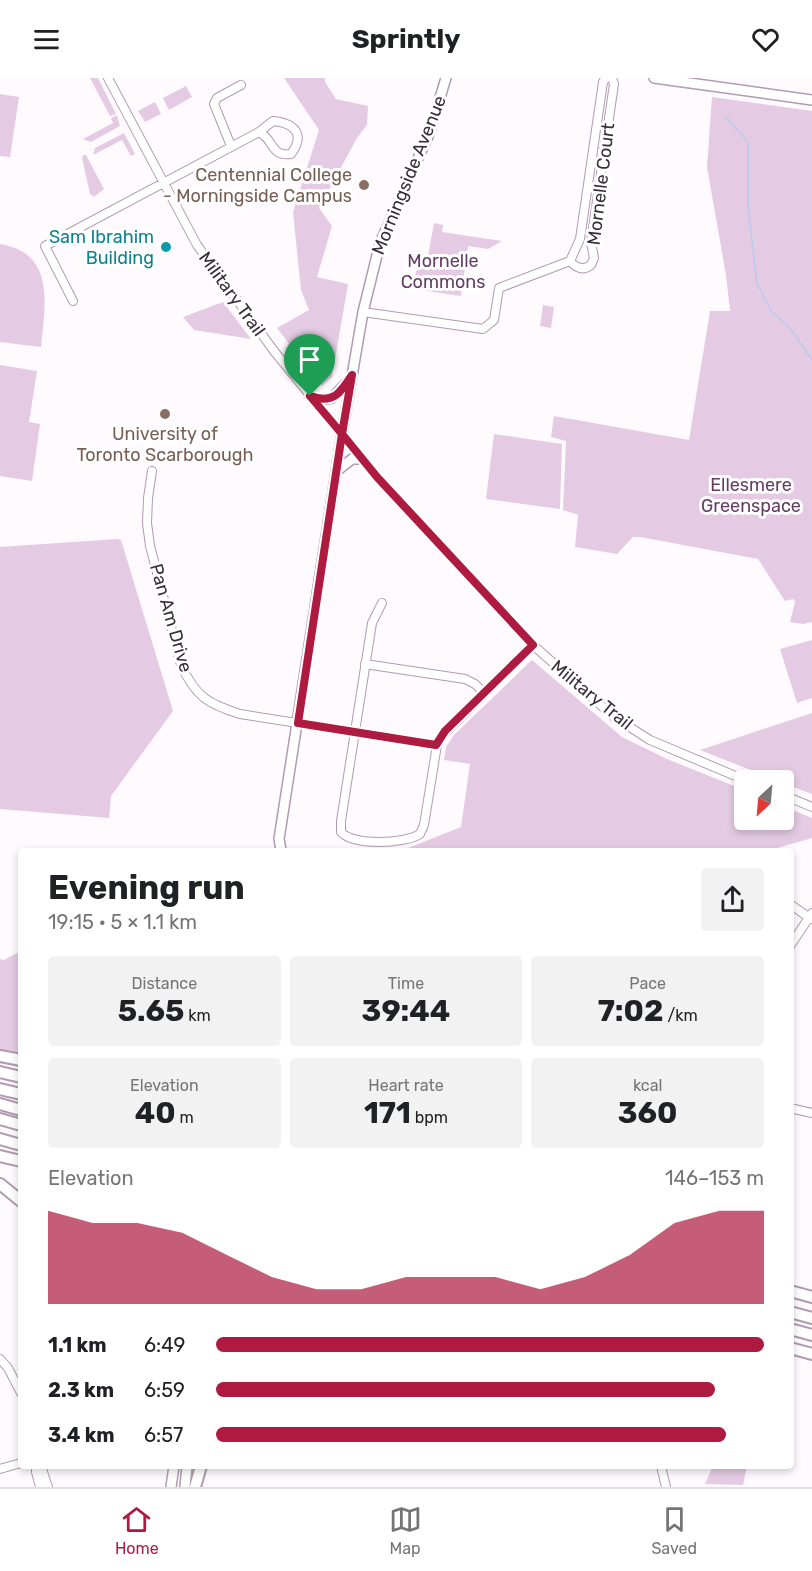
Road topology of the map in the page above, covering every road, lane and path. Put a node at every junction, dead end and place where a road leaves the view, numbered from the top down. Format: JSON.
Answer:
{"nodes":[{"id":1,"x":108,"y":78,"type":"edge"},
{"id":2,"x":446,"y":78,"type":"edge"},
{"id":3,"x":606,"y":78,"type":"edge"},
{"id":4,"x":612,"y":78,"type":"edge"},
{"id":5,"x":654,"y":78,"type":"edge"},
{"id":6,"x":241,"y":85,"type":"dead end"},
{"id":7,"x":812,"y":100,"type":"edge"},
{"id":8,"x":259,"y":132,"type":"junction"},
{"id":9,"x":231,"y":146,"type":"junction"},
{"id":10,"x":164,"y":184,"type":"junction"},
{"id":11,"x":570,"y":261,"type":"junction"},
{"id":12,"x":73,"y":301,"type":"dead end"},
{"id":13,"x":363,"y":312,"type":"junction"},
{"id":14,"x":352,"y":375,"type":"junction"},
{"id":15,"x":310,"y":396,"type":"junction"},
{"id":16,"x":342,"y":434,"type":"junction"},
{"id":17,"x":362,"y":459,"type":"junction"},
{"id":18,"x":338,"y":470,"type":"junction"},
{"id":19,"x":152,"y":471,"type":"dead end"},
{"id":20,"x":382,"y":603,"type":"dead end"},
{"id":21,"x":533,"y":645,"type":"junction"},
{"id":22,"x":365,"y":664,"type":"junction"},
{"id":23,"x":484,"y":693,"type":"junction"},
{"id":24,"x":298,"y":723,"type":"junction"},
{"id":25,"x":355,"y":731,"type":"junction"},
{"id":26,"x":436,"y":745,"type":"junction"},
{"id":27,"x":734,"y":775,"type":"edge"},
{"id":28,"x":794,"y":800,"type":"edge"},
{"id":29,"x":812,"y":807,"type":"edge"},
{"id":30,"x":279,"y":840,"type":"junction"},
{"id":31,"x":274,"y":848,"type":"edge"},
{"id":32,"x":281,"y":848,"type":"edge"},
{"id":33,"x":794,"y":906,"type":"edge"},
{"id":34,"x":811,"y":917,"type":"edge"},
{"id":35,"x":794,"y":940,"type":"edge"},
{"id":36,"x":0,"y":1056,"type":"edge"},
{"id":37,"x":18,"y":1059,"type":"edge"},
{"id":38,"x":0,"y":1072,"type":"edge"},
{"id":39,"x":18,"y":1076,"type":"edge"},
{"id":40,"x":0,"y":1089,"type":"edge"},
{"id":41,"x":18,"y":1093,"type":"edge"},
{"id":42,"x":0,"y":1104,"type":"edge"},
{"id":43,"x":18,"y":1109,"type":"edge"},
{"id":44,"x":794,"y":1109,"type":"edge"},
{"id":45,"x":812,"y":1113,"type":"edge"},
{"id":46,"x":0,"y":1119,"type":"edge"},
{"id":47,"x":18,"y":1124,"type":"edge"},
{"id":48,"x":0,"y":1139,"type":"edge"},
{"id":49,"x":18,"y":1144,"type":"edge"},
{"id":50,"x":0,"y":1156,"type":"edge"},
{"id":51,"x":18,"y":1160,"type":"edge"},
{"id":52,"x":0,"y":1184,"type":"edge"},
{"id":53,"x":18,"y":1199,"type":"edge"},
{"id":54,"x":794,"y":1292,"type":"edge"},
{"id":55,"x":812,"y":1297,"type":"edge"},
{"id":56,"x":794,"y":1313,"type":"edge"},
{"id":57,"x":812,"y":1318,"type":"edge"},
{"id":58,"x":794,"y":1330,"type":"edge"},
{"id":59,"x":812,"y":1335,"type":"edge"},
{"id":60,"x":794,"y":1349,"type":"edge"},
{"id":61,"x":812,"y":1354,"type":"edge"},
{"id":62,"x":0,"y":1359,"type":"edge"},
{"id":63,"x":18,"y":1387,"type":"edge"},
{"id":64,"x":18,"y":1464,"type":"edge"},
{"id":65,"x":0,"y":1469,"type":"edge"},
{"id":66,"x":38,"y":1469,"type":"edge"},
{"id":67,"x":40,"y":1469,"type":"edge"},
{"id":68,"x":174,"y":1469,"type":"edge"},
{"id":69,"x":187,"y":1469,"type":"edge"},
{"id":70,"x":200,"y":1469,"type":"edge"},
{"id":71,"x":662,"y":1469,"type":"edge"},
{"id":72,"x":40,"y":1487,"type":"edge"},
{"id":73,"x":48,"y":1487,"type":"edge"},
{"id":74,"x":171,"y":1487,"type":"edge"},
{"id":75,"x":185,"y":1487,"type":"edge"},
{"id":76,"x":195,"y":1487,"type":"edge"},
{"id":77,"x":666,"y":1487,"type":"edge"}],
"edges":[{"from":1,"to":10,"type":"street","name":"Military Trail"},
{"from":2,"to":13,"type":"main road","name":"Morningside Avenue"},
{"from":3,"to":11,"type":"street","name":"Mornelle Court"},
{"from":4,"to":11,"type":"street","name":"Mornelle Court"},
{"from":5,"to":7,"type":"main road"},
{"from":6,"to":9,"type":"street"},
{"from":8,"to":8,"type":"street"},
{"from":8,"to":9,"type":"street"},
{"from":9,"to":10,"type":"street"},
{"from":10,"to":12,"type":"street"},
{"from":10,"to":15,"type":"street","name":"Military Trail"},
{"from":11,"to":13,"type":"street","name":"Mornelle Court"},
{"from":13,"to":14,"type":"main road","name":"Morningside Avenue"},
{"from":14,"to":15,"type":"main road"},
{"from":14,"to":16,"type":"main road","name":"Morningside Avenue"},
{"from":15,"to":16,"type":"street","name":"Military Trail"},
{"from":16,"to":17,"type":"street","name":"Military Trail"},
{"from":16,"to":18,"type":"main road","name":"Morningside Avenue"},
{"from":17,"to":18,"type":"main road"},
{"from":17,"to":21,"type":"street","name":"Military Trail"},
{"from":18,"to":24,"type":"main road","name":"Morningside Avenue"},
{"from":19,"to":24,"type":"street","name":"Pan Am Drive"},
{"from":20,"to":22,"type":"street"},
{"from":21,"to":23,"type":"street"},
{"from":21,"to":27,"type":"street","name":"Military Trail"},
{"from":22,"to":23,"type":"street"},
{"from":22,"to":25,"type":"street"},
{"from":23,"to":26,"type":"street"},
{"from":24,"to":25,"type":"street","name":"Pan Am Drive"},
{"from":24,"to":30,"type":"main road","name":"Morningside Avenue"},
{"from":25,"to":26,"type":"street","name":"Pan Am Drive"},
{"from":25,"to":26,"type":"street"},
{"from":28,"to":29,"type":"street"},
{"from":30,"to":31,"type":"main road","name":"Morningside Avenue"},
{"from":30,"to":32,"type":"main road","name":"Morningside Avenue"},
{"from":33,"to":34,"type":"street"},
{"from":34,"to":35,"type":"street"},
{"from":36,"to":37,"type":"highway"},
{"from":38,"to":39,"type":"highway"},
{"from":40,"to":41,"type":"highway"},
{"from":42,"to":43,"type":"highway"},
{"from":44,"to":45,"type":"street"},
{"from":46,"to":47,"type":"highway"},
{"from":48,"to":49,"type":"highway"},
{"from":50,"to":51,"type":"highway"},
{"from":52,"to":53,"type":"highway"},
{"from":54,"to":55,"type":"highway"},
{"from":56,"to":57,"type":"highway"},
{"from":58,"to":59,"type":"highway"},
{"from":60,"to":61,"type":"highway"},
{"from":62,"to":63,"type":"street"},
{"from":64,"to":65,"type":"street"},
{"from":66,"to":72,"type":"street"},
{"from":67,"to":73,"type":"street"},
{"from":68,"to":74,"type":"main road"},
{"from":69,"to":75,"type":"main road"},
{"from":70,"to":76,"type":"highway"},
{"from":71,"to":77,"type":"street"}]}
